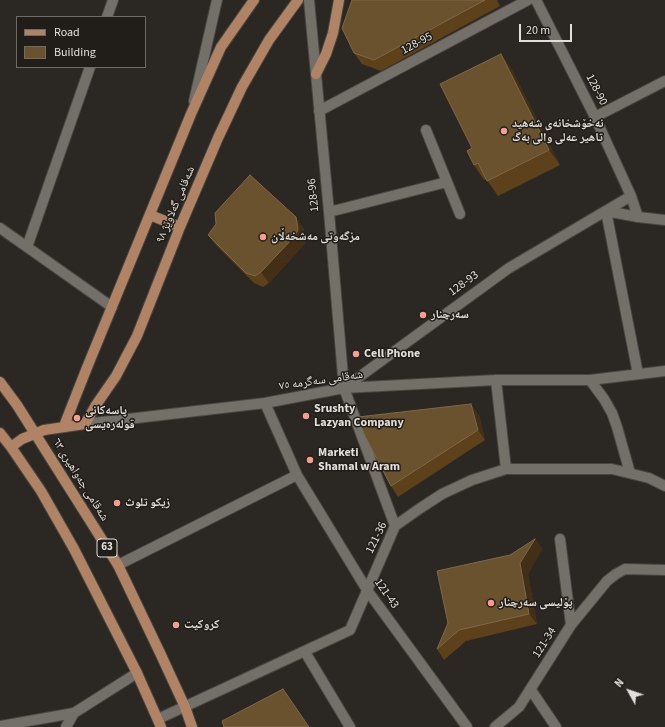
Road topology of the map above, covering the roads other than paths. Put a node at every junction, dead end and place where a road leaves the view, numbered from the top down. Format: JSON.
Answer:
{"nodes":[{"id":1,"x":113,"y":0,"type":"edge"},
{"id":2,"x":217,"y":0,"type":"edge"},
{"id":3,"x":254,"y":0,"type":"edge"},
{"id":4,"x":298,"y":0,"type":"edge"},
{"id":5,"x":309,"y":0,"type":"edge"},
{"id":6,"x":339,"y":0,"type":"edge"},
{"id":7,"x":528,"y":0,"type":"edge"},
{"id":8,"x":536,"y":0,"type":"edge"},
{"id":9,"x":107,"y":16,"type":"edge"},
{"id":10,"x":90,"y":68,"type":"edge"},
{"id":11,"x":316,"y":74,"type":"junction"},
{"id":12,"x":665,"y":81,"type":"edge"},
{"id":13,"x":319,"y":111,"type":"junction"},
{"id":14,"x":191,"y":114,"type":"junction"},
{"id":15,"x":595,"y":117,"type":"junction"},
{"id":16,"x":426,"y":130,"type":"dead end"},
{"id":17,"x":447,"y":182,"type":"junction"},
{"id":18,"x":631,"y":196,"type":"junction"},
{"id":19,"x":606,"y":211,"type":"junction"},
{"id":20,"x":329,"y":212,"type":"junction"},
{"id":21,"x":460,"y":214,"type":"dead end"},
{"id":22,"x":150,"y":215,"type":"junction"},
{"id":23,"x":638,"y":217,"type":"junction"},
{"id":24,"x":665,"y":220,"type":"edge"},
{"id":25,"x":180,"y":227,"type":"junction"},
{"id":26,"x":0,"y":228,"type":"edge"},
{"id":27,"x":27,"y":247,"type":"junction"},
{"id":28,"x":112,"y":307,"type":"junction"},
{"id":29,"x":665,"y":371,"type":"edge"},
{"id":30,"x":638,"y":374,"type":"junction"},
{"id":31,"x":496,"y":380,"type":"junction"},
{"id":32,"x":590,"y":380,"type":"junction"},
{"id":33,"x":0,"y":382,"type":"edge"},
{"id":34,"x":344,"y":388,"type":"junction"},
{"id":35,"x":265,"y":403,"type":"junction"},
{"id":36,"x":85,"y":424,"type":"junction"},
{"id":37,"x":64,"y":426,"type":"junction"},
{"id":38,"x":35,"y":433,"type":"junction"},
{"id":39,"x":0,"y":434,"type":"edge"},
{"id":40,"x":11,"y":448,"type":"junction"},
{"id":41,"x":506,"y":469,"type":"junction"},
{"id":42,"x":630,"y":473,"type":"junction"},
{"id":43,"x":297,"y":476,"type":"junction"},
{"id":44,"x":665,"y":486,"type":"edge"},
{"id":45,"x":395,"y":526,"type":"junction"},
{"id":46,"x":560,"y":539,"type":"dead end"},
{"id":47,"x":118,"y":565,"type":"junction"},
{"id":48,"x":665,"y":570,"type":"edge"},
{"id":49,"x":367,"y":590,"type":"junction"},
{"id":50,"x":571,"y":625,"type":"junction"},
{"id":51,"x":305,"y":652,"type":"junction"},
{"id":52,"x":137,"y":673,"type":"junction"},
{"id":53,"x":531,"y":690,"type":"junction"},
{"id":54,"x":184,"y":706,"type":"junction"},
{"id":55,"x":74,"y":713,"type":"junction"},
{"id":56,"x":160,"y":723,"type":"edge"},
{"id":57,"x":0,"y":726,"type":"edge"},
{"id":58,"x":66,"y":727,"type":"edge"},
{"id":59,"x":192,"y":727,"type":"edge"},
{"id":60,"x":350,"y":727,"type":"edge"},
{"id":61,"x":467,"y":727,"type":"edge"},
{"id":62,"x":495,"y":727,"type":"edge"},
{"id":63,"x":556,"y":727,"type":"edge"}],
"edges":[{"from":1,"to":9,"type":"street"},
{"from":2,"to":14,"type":"street"},
{"from":3,"to":14,"type":"main road","name":"شەقامی گەلاوێژ ٩٨"},
{"from":4,"to":25,"type":"main road","name":"شەقامی گەلاوێژ ٩٨"},
{"from":5,"to":11,"type":"street","name":"128-96"},
{"from":6,"to":11,"type":"main road"},
{"from":7,"to":13,"type":"street","name":"128-95"},
{"from":8,"to":15,"type":"street","name":"128-90"},
{"from":10,"to":27,"type":"street"},
{"from":11,"to":13,"type":"street","name":"128-96"},
{"from":12,"to":15,"type":"street"},
{"from":13,"to":20,"type":"street","name":"128-96"},
{"from":14,"to":22,"type":"main road","name":"شەقامی گەلاوێژ ٩٨"},
{"from":15,"to":18,"type":"street","name":"128-90"},
{"from":16,"to":17,"type":"street"},
{"from":17,"to":20,"type":"street"},
{"from":17,"to":21,"type":"street"},
{"from":18,"to":19,"type":"street","name":"128-93"},
{"from":18,"to":23,"type":"street","name":"128-90"},
{"from":19,"to":23,"type":"street"},
{"from":19,"to":30,"type":"street"},
{"from":19,"to":34,"type":"street","name":"128-93"},
{"from":20,"to":34,"type":"street","name":"128-96"},
{"from":22,"to":25,"type":"main road"},
{"from":22,"to":28,"type":"main road","name":"شەقامی گەلاوێژ ٩٨"},
{"from":23,"to":24,"type":"street"},
{"from":25,"to":36,"type":"main road","name":"شەقامی گەلاوێژ ٩٨"},
{"from":26,"to":27,"type":"street"},
{"from":27,"to":28,"type":"street"},
{"from":28,"to":37,"type":"main road","name":"شەقامی گەلاوێژ ٩٨"},
{"from":29,"to":30,"type":"street","name":"شەقامی سەگرمە ٧٥"},
{"from":30,"to":32,"type":"street","name":"شەقامی سەگرمە ٧٥"},
{"from":31,"to":32,"type":"street","name":"شەقامی سەگرمە ٧٥"},
{"from":31,"to":34,"type":"street","name":"شەقامی سەگرمە ٧٥"},
{"from":31,"to":41,"type":"street"},
{"from":32,"to":42,"type":"street"},
{"from":33,"to":38,"type":"main road","name":"شەقامی جەواهیری ٦٣","number":"63"},
{"from":34,"to":35,"type":"street","name":"شەقامی سەگرمە ٧٥"},
{"from":34,"to":45,"type":"street","name":"128-96"},
{"from":35,"to":36,"type":"street","name":"شەقامی سەگرمە ٧٥"},
{"from":35,"to":43,"type":"street","name":"121-43"},
{"from":36,"to":37,"type":"main road","name":"شەقامی سەگرمە ٧٥"},
{"from":37,"to":38,"type":"main road","name":"شەقامی سەگرمە ٧٥"},
{"from":38,"to":40,"type":"main road","name":"شەقامی سەگرمە ٧٥"},
{"from":38,"to":47,"type":"main road","name":"شەقامی جەواهیری ٦٣","number":"63"},
{"from":39,"to":40,"type":"main road","number":"63"},
{"from":40,"to":52,"type":"main road","number":"63"},
{"from":41,"to":42,"type":"street","name":"121-36"},
{"from":41,"to":45,"type":"street","name":"121-36"},
{"from":42,"to":44,"type":"street","name":"121-36"},
{"from":43,"to":47,"type":"street"},
{"from":43,"to":49,"type":"street","name":"121-43"},
{"from":45,"to":49,"type":"street","name":"121-36"},
{"from":46,"to":50,"type":"street"},
{"from":47,"to":54,"type":"main road","name":"شەقامی جەواهیری ٦٣","number":"63"},
{"from":48,"to":50,"type":"street","name":"121-34"},
{"from":49,"to":51,"type":"street","name":"121-36"},
{"from":49,"to":61,"type":"street","name":"121-43"},
{"from":50,"to":53,"type":"street","name":"121-34"},
{"from":51,"to":54,"type":"street","name":"121-36"},
{"from":51,"to":60,"type":"street"},
{"from":52,"to":55,"type":"street"},
{"from":52,"to":56,"type":"main road","number":"63"},
{"from":53,"to":62,"type":"street","name":"121-34"},
{"from":53,"to":63,"type":"street"},
{"from":54,"to":56,"type":"street","name":"121-36"},
{"from":54,"to":59,"type":"main road","name":"شەقامی جەواهیری ٦٣","number":"63"},
{"from":55,"to":57,"type":"street"},
{"from":55,"to":58,"type":"street"}]}
